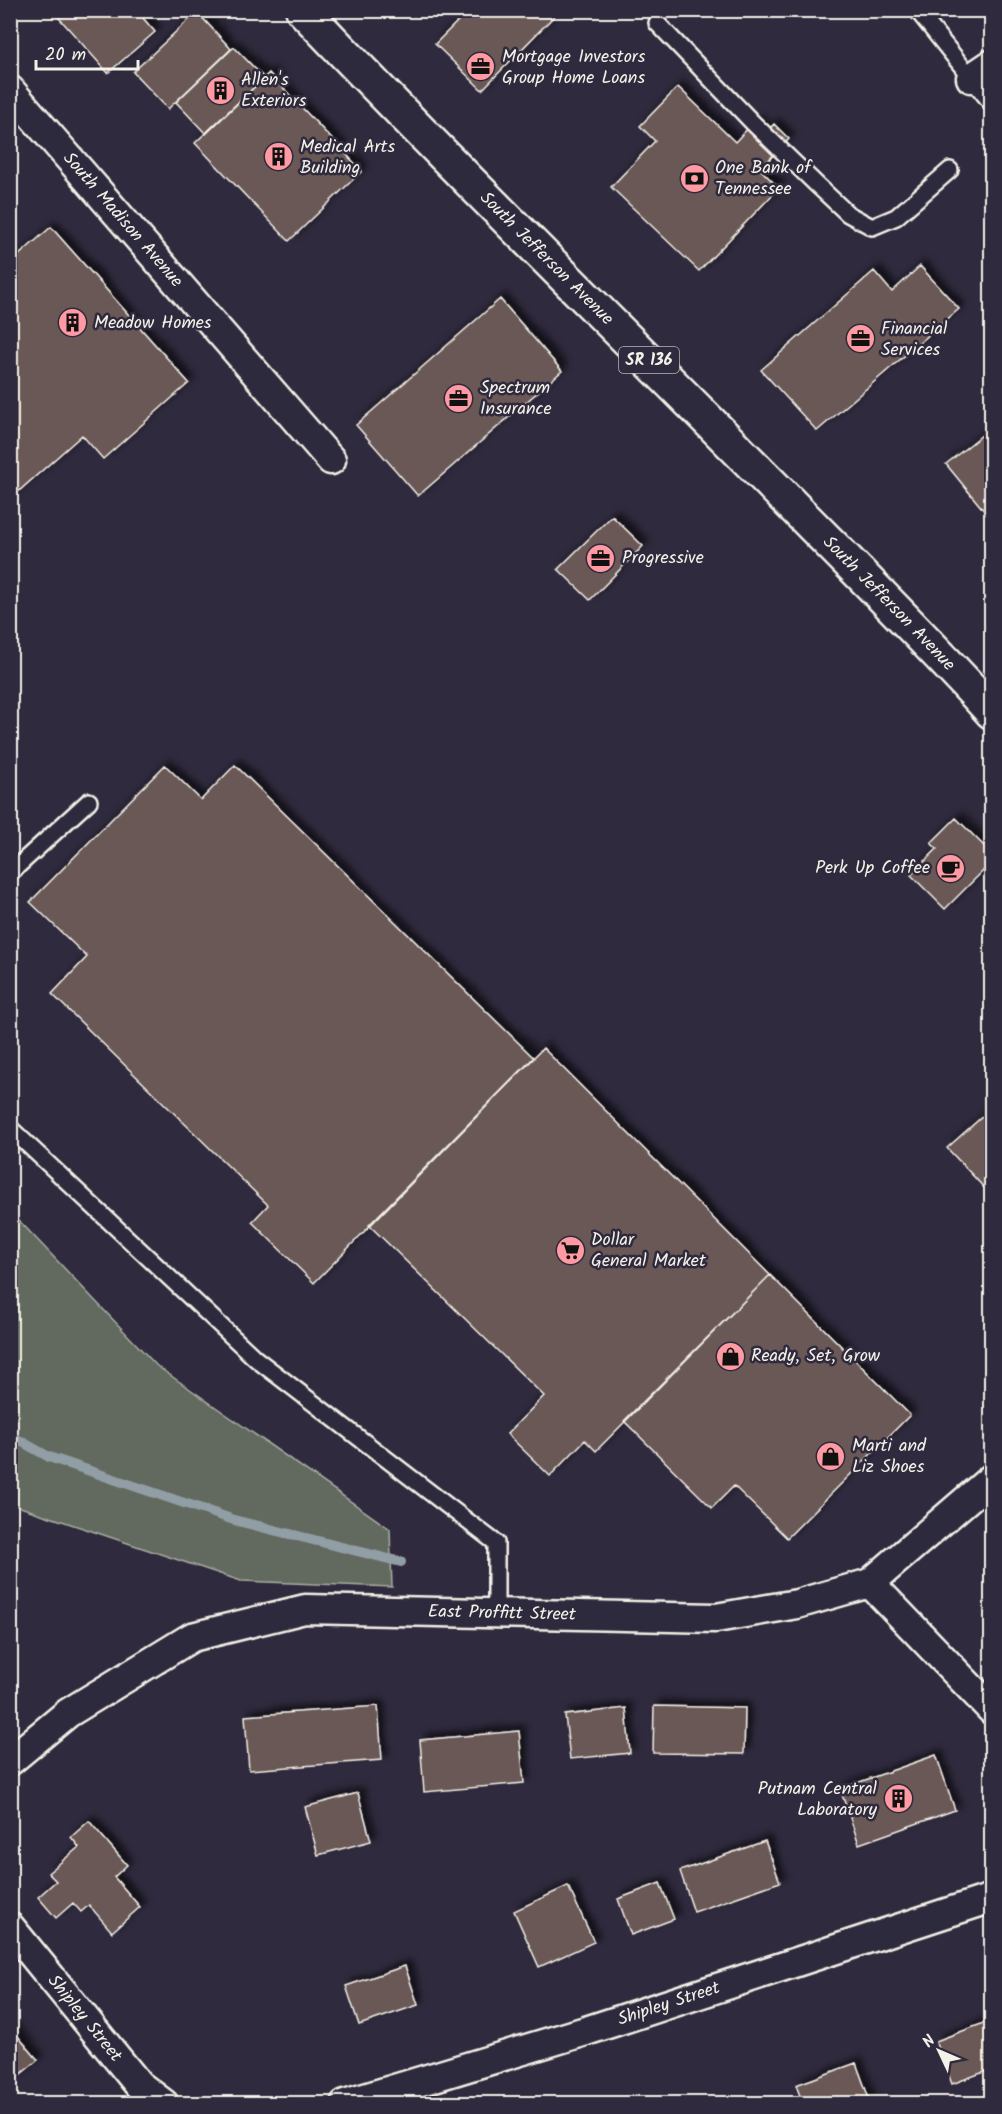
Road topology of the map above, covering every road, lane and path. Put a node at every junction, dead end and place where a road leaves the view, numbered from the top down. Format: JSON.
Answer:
{"nodes":[{"id":1,"x":303,"y":10,"type":"edge"},
{"id":2,"x":917,"y":10,"type":"edge"},
{"id":3,"x":657,"y":23,"type":"dead end"},
{"id":4,"x":981,"y":71,"type":"edge"},
{"id":5,"x":10,"y":90,"type":"edge"},
{"id":6,"x":992,"y":104,"type":"edge"},
{"id":7,"x":950,"y":170,"type":"dead end"},
{"id":8,"x":331,"y":460,"type":"dead end"},
{"id":9,"x":992,"y":712,"type":"edge"},
{"id":10,"x":89,"y":801,"type":"dead end"},
{"id":11,"x":10,"y":873,"type":"edge"},
{"id":12,"x":10,"y":1128,"type":"edge"},
{"id":13,"x":992,"y":1478,"type":"edge"},
{"id":14,"x":870,"y":1583,"type":"junction"},
{"id":15,"x":496,"y":1613,"type":"junction"},
{"id":16,"x":992,"y":1710,"type":"edge"},
{"id":17,"x":10,"y":1761,"type":"edge"},
{"id":18,"x":992,"y":1898,"type":"edge"},
{"id":19,"x":10,"y":1927,"type":"edge"},
{"id":20,"x":164,"y":2103,"type":"edge"},
{"id":21,"x":345,"y":2103,"type":"edge"}],
"edges":[{"from":1,"to":9,"type":"main road","name":"South Jefferson Avenue","number":"SR 136"},
{"from":2,"to":4,"type":"lane"},
{"from":3,"to":7,"type":"lane"},
{"from":4,"to":6,"type":"lane"},
{"from":5,"to":8,"type":"street","name":"South Madison Avenue"},
{"from":10,"to":11,"type":"lane"},
{"from":12,"to":15,"type":"lane"},
{"from":13,"to":14,"type":"street","name":"East Proffitt Street"},
{"from":14,"to":15,"type":"street","name":"East Proffitt Street"},
{"from":14,"to":16,"type":"street"},
{"from":15,"to":17,"type":"street","name":"East Proffitt Street"},
{"from":18,"to":21,"type":"street","name":"Shipley Street"},
{"from":19,"to":20,"type":"street","name":"Shipley Street"}]}
